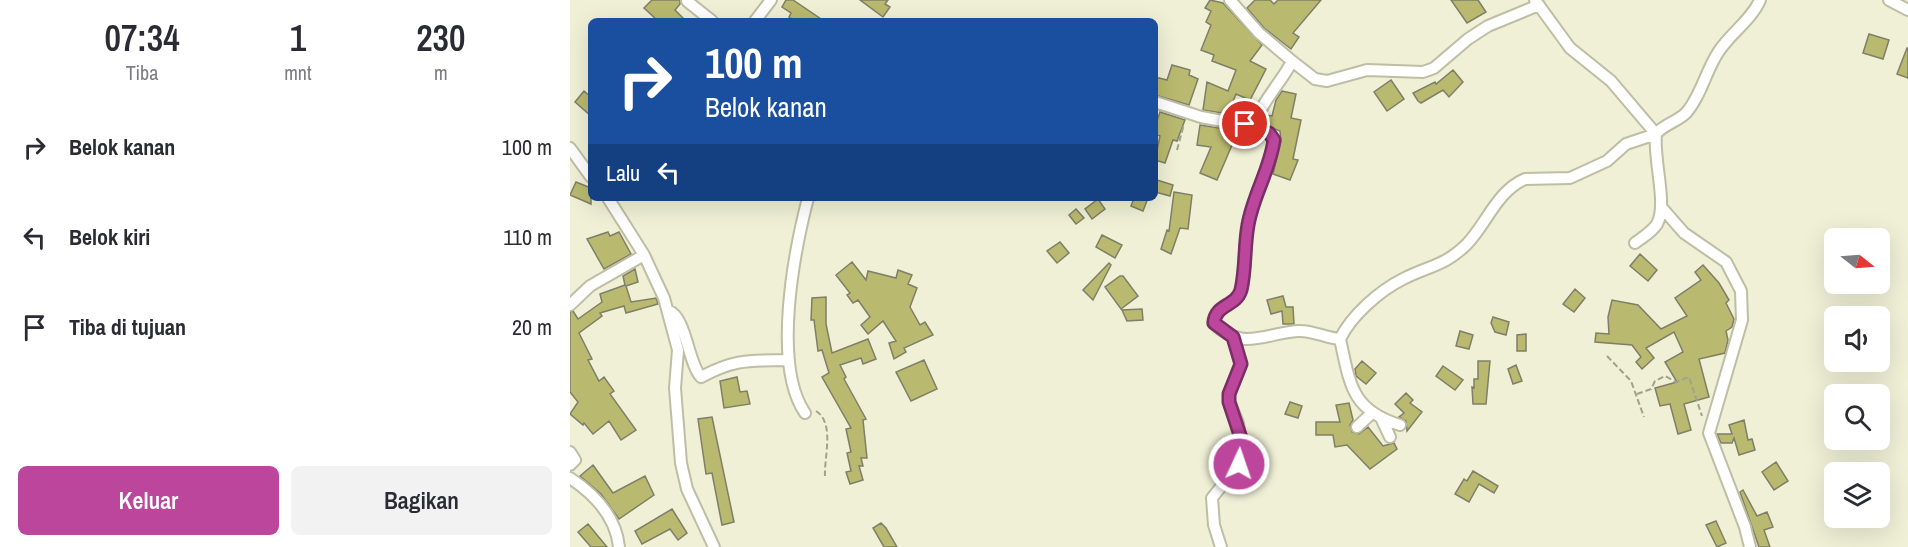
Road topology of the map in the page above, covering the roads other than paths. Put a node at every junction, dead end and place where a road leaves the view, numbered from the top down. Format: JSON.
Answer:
{"nodes":[{"id":1,"x":771,"y":0,"type":"edge"},
{"id":2,"x":1230,"y":0,"type":"edge"},
{"id":3,"x":1760,"y":0,"type":"edge"},
{"id":4,"x":1888,"y":0,"type":"edge"},
{"id":5,"x":687,"y":2,"type":"dead end"},
{"id":6,"x":1537,"y":3,"type":"edge"},
{"id":7,"x":1908,"y":10,"type":"edge"},
{"id":8,"x":708,"y":18,"type":"edge"},
{"id":9,"x":757,"y":18,"type":"edge"},
{"id":10,"x":1292,"y":61,"type":"junction"},
{"id":11,"x":1158,"y":103,"type":"edge"},
{"id":12,"x":1255,"y":127,"type":"junction"},
{"id":13,"x":1656,"y":134,"type":"junction"},
{"id":14,"x":570,"y":148,"type":"edge"},
{"id":15,"x":588,"y":173,"type":"edge"},
{"id":16,"x":610,"y":201,"type":"edge"},
{"id":17,"x":807,"y":201,"type":"edge"},
{"id":18,"x":1663,"y":209,"type":"junction"},
{"id":19,"x":1635,"y":243,"type":"dead end"},
{"id":20,"x":644,"y":255,"type":"junction"},
{"id":21,"x":570,"y":305,"type":"edge"},
{"id":22,"x":668,"y":311,"type":"junction"},
{"id":23,"x":1233,"y":337,"type":"junction"},
{"id":24,"x":1341,"y":344,"type":"junction"},
{"id":25,"x":789,"y":360,"type":"junction"},
{"id":26,"x":805,"y":413,"type":"dead end"},
{"id":27,"x":1372,"y":413,"type":"junction"},
{"id":28,"x":1382,"y":420,"type":"junction"},
{"id":29,"x":1400,"y":425,"type":"dead end"},
{"id":30,"x":1357,"y":428,"type":"dead end"},
{"id":31,"x":1390,"y":437,"type":"dead end"},
{"id":32,"x":570,"y":452,"type":"edge"},
{"id":33,"x":570,"y":465,"type":"edge"},
{"id":34,"x":570,"y":478,"type":"edge"},
{"id":35,"x":619,"y":547,"type":"edge"},
{"id":36,"x":714,"y":547,"type":"edge"},
{"id":37,"x":1221,"y":547,"type":"edge"},
{"id":38,"x":1750,"y":547,"type":"edge"}],
"edges":[{"from":1,"to":9,"type":"street"},
{"from":2,"to":10,"type":"street"},
{"from":3,"to":13,"type":"street"},
{"from":4,"to":7,"type":"street"},
{"from":5,"to":8,"type":"street"},
{"from":6,"to":10,"type":"street"},
{"from":6,"to":13,"type":"street"},
{"from":10,"to":12,"type":"street"},
{"from":11,"to":12,"type":"street"},
{"from":12,"to":23,"type":"street"},
{"from":13,"to":18,"type":"street"},
{"from":13,"to":24,"type":"street"},
{"from":14,"to":15,"type":"street"},
{"from":16,"to":20,"type":"street"},
{"from":17,"to":25,"type":"street"},
{"from":18,"to":19,"type":"street"},
{"from":18,"to":38,"type":"street"},
{"from":20,"to":21,"type":"street"},
{"from":20,"to":22,"type":"street"},
{"from":22,"to":25,"type":"street"},
{"from":22,"to":36,"type":"street"},
{"from":23,"to":24,"type":"street"},
{"from":23,"to":37,"type":"street"},
{"from":24,"to":27,"type":"street"},
{"from":25,"to":26,"type":"street"},
{"from":27,"to":28,"type":"street"},
{"from":27,"to":30,"type":"street"},
{"from":28,"to":29,"type":"street"},
{"from":28,"to":31,"type":"street"},
{"from":32,"to":33,"type":"street"},
{"from":34,"to":35,"type":"street"}]}
